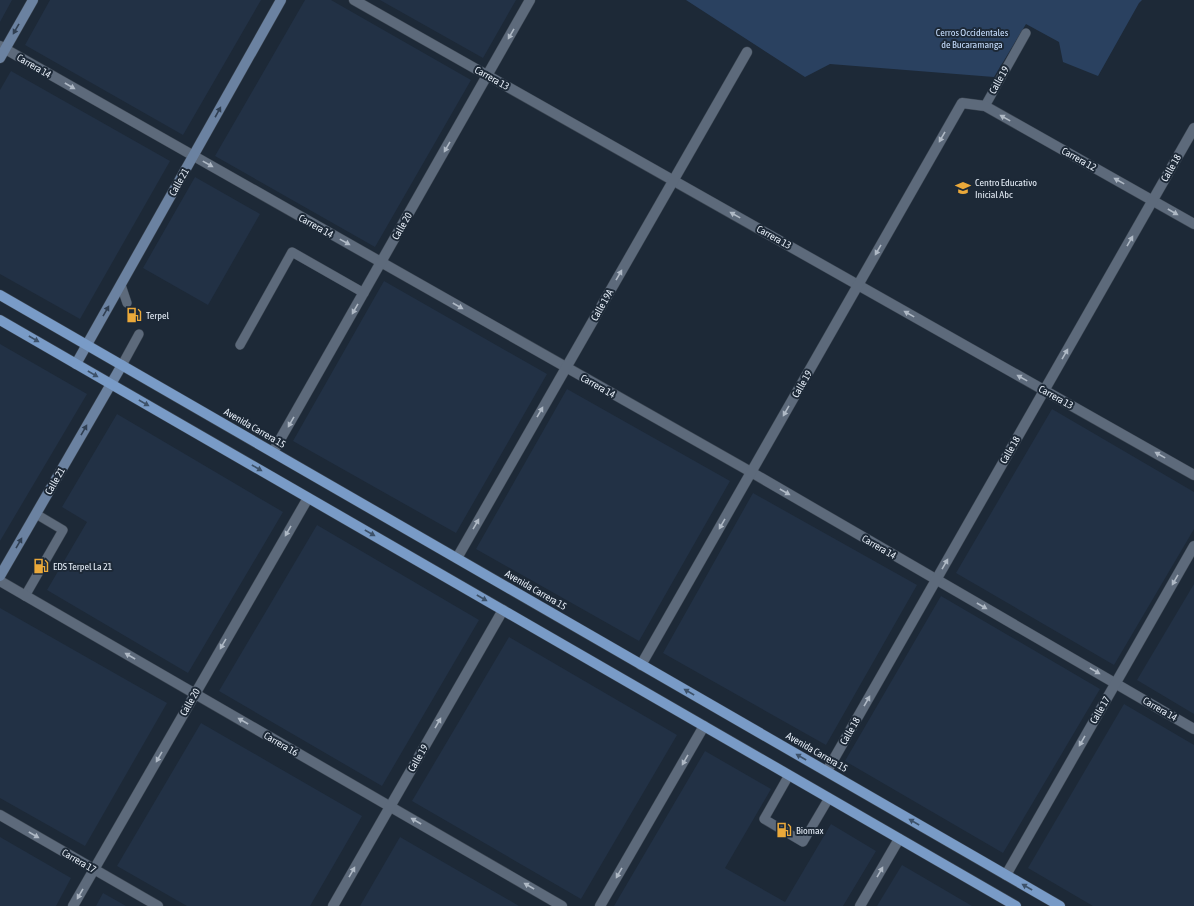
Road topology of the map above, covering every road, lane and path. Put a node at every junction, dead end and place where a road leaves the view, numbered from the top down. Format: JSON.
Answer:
{"nodes":[{"id":1,"x":33,"y":0,"type":"edge"},
{"id":2,"x":281,"y":0,"type":"edge"},
{"id":3,"x":354,"y":0,"type":"edge"},
{"id":4,"x":530,"y":0,"type":"edge"},
{"id":5,"x":1026,"y":34,"type":"dead end"},
{"id":6,"x":2,"y":51,"type":"edge"},
{"id":7,"x":747,"y":52,"type":"dead end"},
{"id":8,"x":488,"y":75,"type":"junction"},
{"id":9,"x":962,"y":103,"type":"joint"},
{"id":10,"x":985,"y":106,"type":"junction"},
{"id":11,"x":1194,"y":128,"type":"edge"},
{"id":12,"x":193,"y":156,"type":"junction"},
{"id":13,"x":673,"y":180,"type":"junction"},
{"id":14,"x":1153,"y":200,"type":"junction"},
{"id":15,"x":1194,"y":224,"type":"edge"},
{"id":16,"x":381,"y":262,"type":"junction"},
{"id":17,"x":121,"y":284,"type":"junction"},
{"id":18,"x":858,"y":285,"type":"junction"},
{"id":19,"x":364,"y":293,"type":"junction"},
{"id":20,"x":0,"y":295,"type":"edge"},
{"id":21,"x":127,"y":303,"type":"dead end"},
{"id":22,"x":0,"y":320,"type":"edge"},
{"id":23,"x":139,"y":334,"type":"dead end"},
{"id":24,"x":86,"y":345,"type":"junction"},
{"id":25,"x":240,"y":345,"type":"dead end"},
{"id":26,"x":76,"y":364,"type":"junction"},
{"id":27,"x":122,"y":365,"type":"junction"},
{"id":28,"x":566,"y":367,"type":"junction"},
{"id":29,"x":111,"y":384,"type":"junction"},
{"id":30,"x":1044,"y":390,"type":"junction"},
{"id":31,"x":273,"y":452,"type":"junction"},
{"id":32,"x":751,"y":472,"type":"junction"},
{"id":33,"x":1194,"y":474,"type":"edge"},
{"id":34,"x":308,"y":498,"type":"junction"},
{"id":35,"x":36,"y":514,"type":"junction"},
{"id":36,"x":1194,"y":546,"type":"edge"},
{"id":37,"x":456,"y":558,"type":"junction"},
{"id":38,"x":0,"y":576,"type":"edge"},
{"id":39,"x":936,"y":580,"type":"junction"},
{"id":40,"x":0,"y":581,"type":"edge"},
{"id":41,"x":25,"y":596,"type":"junction"},
{"id":42,"x":503,"y":610,"type":"junction"},
{"id":43,"x":641,"y":665,"type":"junction"},
{"id":44,"x":1116,"y":683,"type":"junction"},
{"id":45,"x":195,"y":694,"type":"junction"},
{"id":46,"x":704,"y":726,"type":"junction"},
{"id":47,"x":1194,"y":729,"type":"edge"},
{"id":48,"x":827,"y":772,"type":"junction"},
{"id":49,"x":789,"y":775,"type":"junction"},
{"id":50,"x":829,"y":798,"type":"junction"},
{"id":51,"x":390,"y":806,"type":"junction"},
{"id":52,"x":0,"y":815,"type":"edge"},
{"id":53,"x":899,"y":839,"type":"junction"},
{"id":54,"x":94,"y":869,"type":"junction"},
{"id":55,"x":1006,"y":875,"type":"junction"},
{"id":56,"x":73,"y":906,"type":"edge"},
{"id":57,"x":158,"y":906,"type":"edge"},
{"id":58,"x":333,"y":906,"type":"edge"},
{"id":59,"x":562,"y":906,"type":"edge"},
{"id":60,"x":600,"y":906,"type":"edge"},
{"id":61,"x":860,"y":906,"type":"edge"},
{"id":62,"x":1016,"y":906,"type":"edge"},
{"id":63,"x":1060,"y":906,"type":"edge"}],
"edges":[{"from":1,"to":6,"type":"street","one_way":true},
{"from":12,"to":2,"type":"street","name":"Calle 21","one_way":true},
{"from":3,"to":8,"type":"street","name":"Carrera 13"},
{"from":4,"to":8,"type":"street","name":"Calle 20","one_way":true},
{"from":5,"to":10,"type":"lane","name":"Calle 19"},
{"from":6,"to":12,"type":"street","name":"Carrera 14","one_way":true},
{"from":7,"to":13,"type":"street","name":"Calle 19A"},
{"from":8,"to":13,"type":"street","name":"Carrera 13"},
{"from":8,"to":16,"type":"street","name":"Calle 20","one_way":true},
{"from":9,"to":10,"type":"street","name":"Carrera 12"},
{"from":9,"to":18,"type":"street","name":"Calle 19","one_way":true},
{"from":14,"to":10,"type":"street","name":"Carrera 12","one_way":true},
{"from":11,"to":14,"type":"street","name":"Calle 18"},
{"from":12,"to":16,"type":"street","name":"Carrera 14","one_way":true},
{"from":12,"to":17,"type":"street","name":"Calle 21"},
{"from":18,"to":13,"type":"street","name":"Carrera 13","one_way":true},
{"from":28,"to":13,"type":"street","name":"Calle 19A","one_way":true},
{"from":14,"to":15,"type":"street","name":"Carrera 12","one_way":true},
{"from":30,"to":14,"type":"street","name":"Calle 18","one_way":true},
{"from":16,"to":19,"type":"street","name":"Calle 20"},
{"from":16,"to":28,"type":"street","name":"Carrera 14","one_way":true},
{"from":17,"to":21,"type":"lane"},
{"from":24,"to":17,"type":"street","name":"Calle 21","one_way":true},
{"from":30,"to":18,"type":"street","name":"Carrera 13","one_way":true},
{"from":18,"to":32,"type":"street","name":"Calle 19","one_way":true},
{"from":19,"to":25,"type":"lane"},
{"from":19,"to":31,"type":"street","name":"Calle 20","one_way":true},
{"from":20,"to":24,"type":"main road","name":"Avenida Carrera 15"},
{"from":22,"to":26,"type":"main road","one_way":true},
{"from":23,"to":27,"type":"lane"},
{"from":24,"to":26,"type":"street","name":"Calle 21"},
{"from":24,"to":27,"type":"main road","name":"Avenida Carrera 15"},
{"from":26,"to":29,"type":"main road","one_way":true},
{"from":27,"to":29,"type":"street","name":"Calle 21"},
{"from":27,"to":31,"type":"main road","name":"Avenida Carrera 15"},
{"from":28,"to":32,"type":"street","name":"Carrera 14"},
{"from":37,"to":28,"type":"street","name":"Calle 19A","one_way":true},
{"from":29,"to":34,"type":"main road","one_way":true},
{"from":35,"to":29,"type":"street","name":"Calle 21","one_way":true},
{"from":33,"to":30,"type":"street","name":"Carrera 13","one_way":true},
{"from":39,"to":30,"type":"street","name":"Calle 18","one_way":true},
{"from":31,"to":37,"type":"main road","name":"Avenida Carrera 15"},
{"from":32,"to":39,"type":"street","name":"Carrera 14","one_way":true},
{"from":32,"to":43,"type":"street","name":"Calle 19","one_way":true},
{"from":34,"to":42,"type":"main road","one_way":true},
{"from":34,"to":45,"type":"street","name":"Calle 20","one_way":true},
{"from":38,"to":35,"type":"street","name":"Calle 21","one_way":true},
{"from":35,"to":41,"type":"lane"},
{"from":36,"to":44,"type":"street","name":"Calle 17","one_way":true},
{"from":37,"to":43,"type":"main road","name":"Avenida Carrera 15"},
{"from":39,"to":44,"type":"street","name":"Carrera 14","one_way":true},
{"from":48,"to":39,"type":"street","name":"Calle 18","one_way":true},
{"from":40,"to":41,"type":"street","name":"Carrera 16"},
{"from":45,"to":41,"type":"street","name":"Carrera 16","one_way":true},
{"from":42,"to":46,"type":"main road"},
{"from":51,"to":42,"type":"street","name":"Calle 19","one_way":true},
{"from":48,"to":43,"type":"main road","name":"Avenida Carrera 15","one_way":true},
{"from":44,"to":47,"type":"street","name":"Carrera 14"},
{"from":44,"to":55,"type":"street","name":"Calle 17","one_way":true},
{"from":51,"to":45,"type":"street","name":"Carrera 16","one_way":true},
{"from":45,"to":54,"type":"street","name":"Calle 20","one_way":true},
{"from":46,"to":49,"type":"main road"},
{"from":46,"to":60,"type":"street","one_way":true},
{"from":55,"to":48,"type":"main road","name":"Avenida Carrera 15","one_way":true},
{"from":49,"to":50,"type":"main road"},
{"from":49,"to":50,"type":"lane"},
{"from":50,"to":53,"type":"main road"},
{"from":58,"to":51,"type":"street","name":"Calle 19","one_way":true},
{"from":59,"to":51,"type":"street","name":"Carrera 16","one_way":true},
{"from":52,"to":54,"type":"street","name":"Carrera 17","one_way":true},
{"from":61,"to":53,"type":"street","one_way":true},
{"from":53,"to":62,"type":"main road"},
{"from":54,"to":56,"type":"street","name":"Calle 20","one_way":true},
{"from":54,"to":57,"type":"street","name":"Carrera 17"},
{"from":63,"to":55,"type":"main road","name":"Avenida Carrera 15","one_way":true}]}
